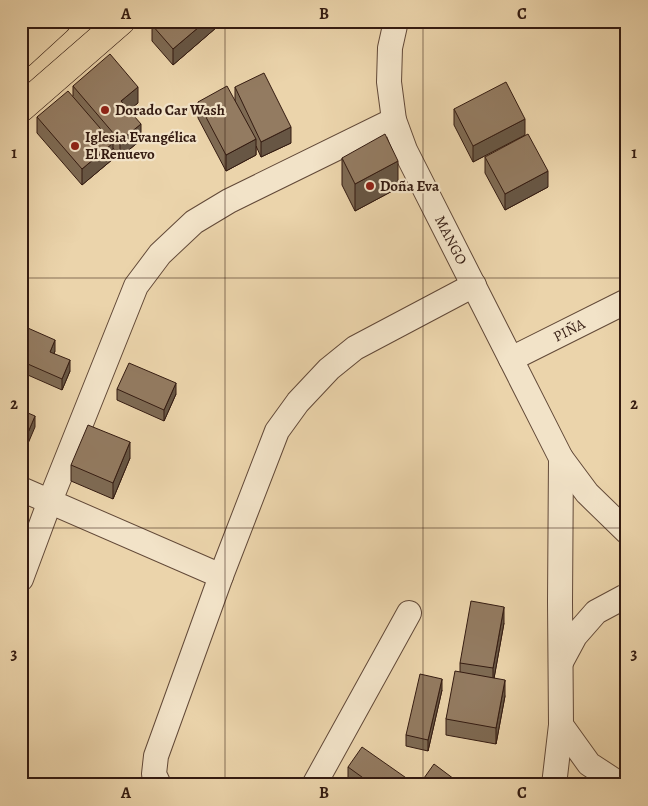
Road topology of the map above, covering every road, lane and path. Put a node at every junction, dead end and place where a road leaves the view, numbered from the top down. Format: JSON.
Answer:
{"nodes":[{"id":1,"x":57,"y":21,"type":"edge"},
{"id":2,"x":121,"y":21,"type":"edge"},
{"id":3,"x":396,"y":21,"type":"edge"},
{"id":4,"x":21,"y":54,"type":"edge"},
{"id":5,"x":21,"y":108,"type":"edge"},
{"id":6,"x":394,"y":120,"type":"junction"},
{"id":7,"x":474,"y":285,"type":"junction"},
{"id":8,"x":627,"y":301,"type":"edge"},
{"id":9,"x":511,"y":359,"type":"junction"},
{"id":10,"x":561,"y":458,"type":"junction"},
{"id":11,"x":21,"y":489,"type":"edge"},
{"id":12,"x":50,"y":501,"type":"junction"},
{"id":13,"x":627,"y":532,"type":"edge"},
{"id":14,"x":221,"y":576,"type":"junction"},
{"id":15,"x":21,"y":579,"type":"edge"},
{"id":16,"x":627,"y":596,"type":"edge"},
{"id":17,"x":409,"y":613,"type":"dead end"},
{"id":18,"x":560,"y":664,"type":"junction"},
{"id":19,"x":561,"y":725,"type":"junction"},
{"id":20,"x":159,"y":785,"type":"edge"},
{"id":21,"x":314,"y":785,"type":"edge"},
{"id":22,"x":554,"y":785,"type":"edge"},
{"id":23,"x":626,"y":785,"type":"edge"}],
"edges":[{"from":1,"to":4,"type":"main road"},
{"from":2,"to":5,"type":"main road"},
{"from":3,"to":6,"type":"street","name":"MANGO"},
{"from":6,"to":7,"type":"street","name":"MANGO"},
{"from":6,"to":12,"type":"street"},
{"from":7,"to":9,"type":"street","name":"MANGO"},
{"from":7,"to":14,"type":"street"},
{"from":8,"to":9,"type":"street","name":"PIÑA"},
{"from":9,"to":10,"type":"street","name":"MANGO"},
{"from":10,"to":13,"type":"street","name":"MANGO"},
{"from":10,"to":18,"type":"street"},
{"from":11,"to":12,"type":"street"},
{"from":12,"to":14,"type":"street"},
{"from":12,"to":15,"type":"street"},
{"from":14,"to":20,"type":"street"},
{"from":16,"to":18,"type":"street"},
{"from":17,"to":21,"type":"street"},
{"from":18,"to":19,"type":"street"},
{"from":19,"to":22,"type":"street"},
{"from":19,"to":23,"type":"street"}]}
